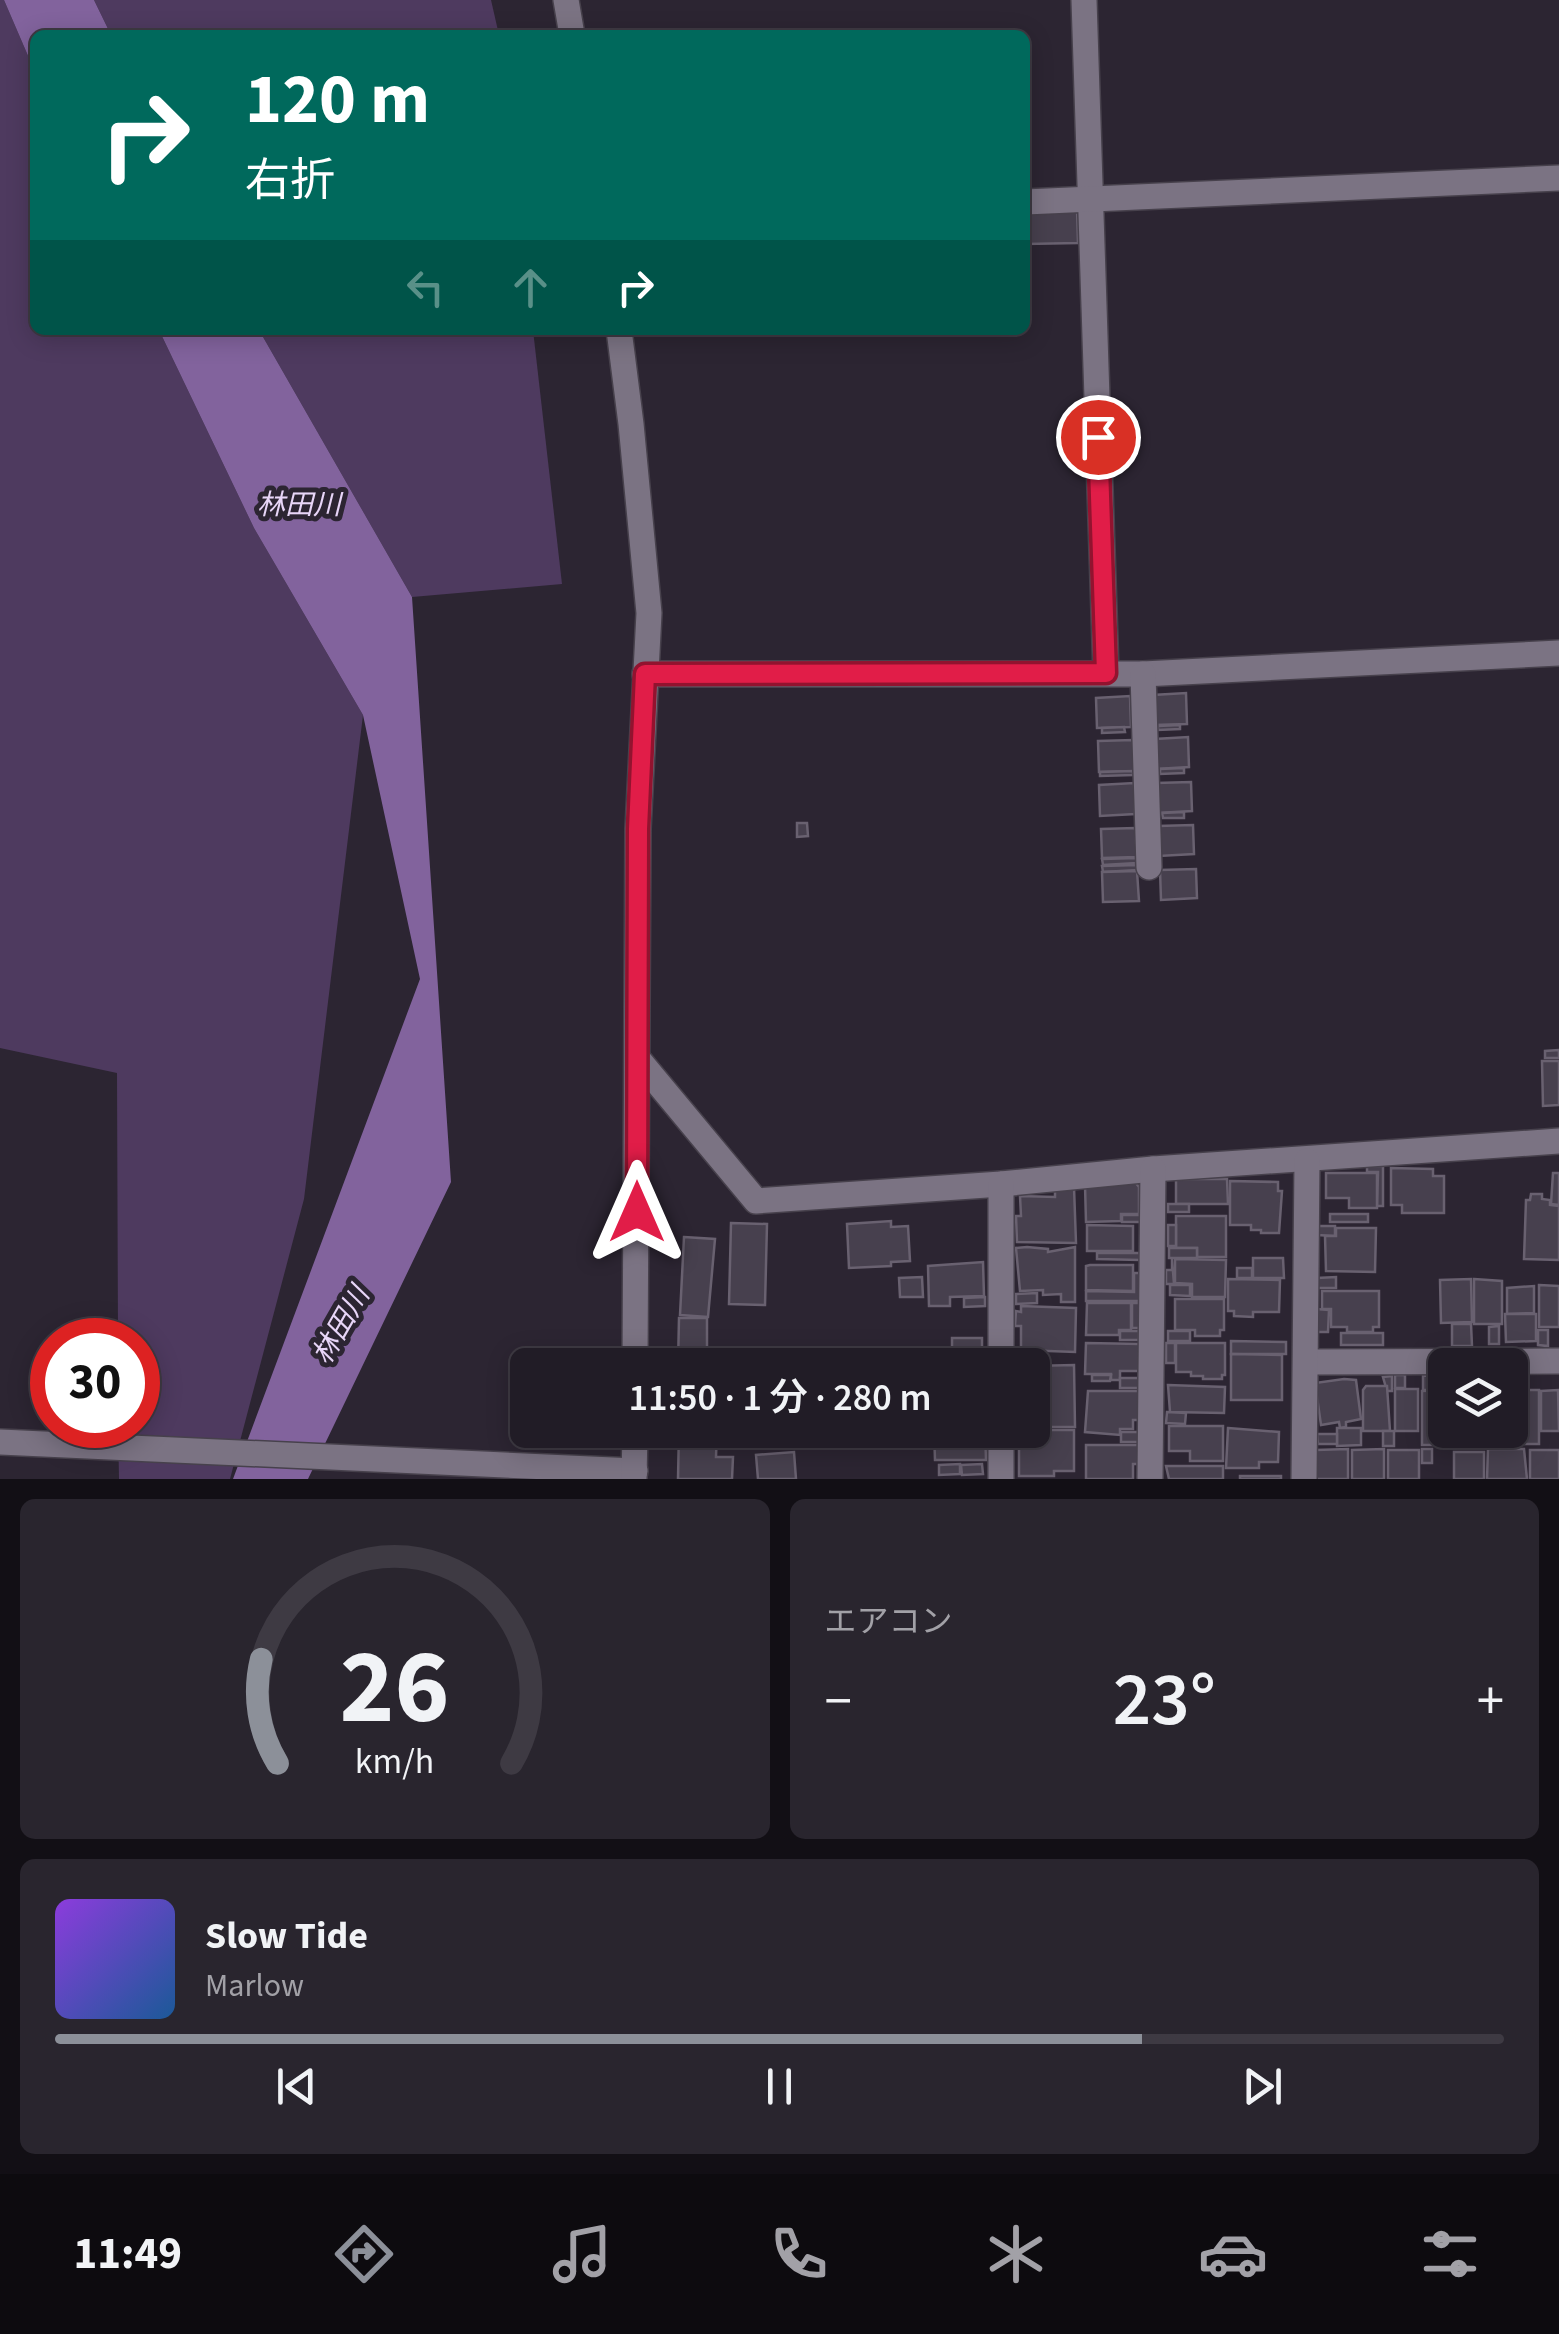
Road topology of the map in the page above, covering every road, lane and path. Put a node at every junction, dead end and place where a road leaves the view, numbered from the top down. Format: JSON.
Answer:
{"nodes":[{"id":1,"x":566,"y":0,"type":"edge"},
{"id":2,"x":1084,"y":0,"type":"edge"},
{"id":3,"x":571,"y":30,"type":"edge"},
{"id":4,"x":1559,"y":178,"type":"edge"},
{"id":5,"x":1090,"y":200,"type":"junction"},
{"id":6,"x":1030,"y":202,"type":"edge"},
{"id":7,"x":620,"y":335,"type":"edge"},
{"id":8,"x":1559,"y":653,"type":"edge"},
{"id":9,"x":1106,"y":673,"type":"junction"},
{"id":10,"x":645,"y":674,"type":"junction"},
{"id":11,"x":1143,"y":674,"type":"junction"},
{"id":12,"x":1150,"y":867,"type":"dead end"},
{"id":13,"x":638,"y":1059,"type":"junction"},
{"id":14,"x":1559,"y":1142,"type":"edge"},
{"id":15,"x":1307,"y":1160,"type":"junction"},
{"id":16,"x":1153,"y":1169,"type":"junction"},
{"id":17,"x":1000,"y":1184,"type":"junction"},
{"id":18,"x":636,"y":1348,"type":"edge"},
{"id":19,"x":1001,"y":1348,"type":"edge"},
{"id":20,"x":1559,"y":1361,"type":"edge"},
{"id":21,"x":1306,"y":1362,"type":"junction"},
{"id":22,"x":0,"y":1442,"type":"edge"},
{"id":23,"x":635,"y":1448,"type":"edge"},
{"id":24,"x":1001,"y":1448,"type":"edge"},
{"id":25,"x":635,"y":1475,"type":"edge"},
{"id":26,"x":1001,"y":1479,"type":"edge"},
{"id":27,"x":1150,"y":1479,"type":"edge"},
{"id":28,"x":1304,"y":1479,"type":"edge"}],
"edges":[{"from":1,"to":3,"type":"street"},
{"from":2,"to":5,"type":"street"},
{"from":4,"to":5,"type":"street"},
{"from":5,"to":6,"type":"street"},
{"from":5,"to":9,"type":"street"},
{"from":7,"to":10,"type":"street"},
{"from":8,"to":11,"type":"street"},
{"from":9,"to":10,"type":"street"},
{"from":9,"to":11,"type":"street"},
{"from":10,"to":13,"type":"street"},
{"from":11,"to":12,"type":"street"},
{"from":13,"to":17,"type":"street"},
{"from":13,"to":18,"type":"street"},
{"from":14,"to":15,"type":"street"},
{"from":15,"to":16,"type":"street"},
{"from":15,"to":21,"type":"street"},
{"from":16,"to":17,"type":"street"},
{"from":16,"to":27,"type":"street"},
{"from":17,"to":19,"type":"street"},
{"from":20,"to":21,"type":"street"},
{"from":21,"to":28,"type":"street"},
{"from":22,"to":25,"type":"street"},
{"from":23,"to":25,"type":"street"},
{"from":24,"to":26,"type":"street"}]}
